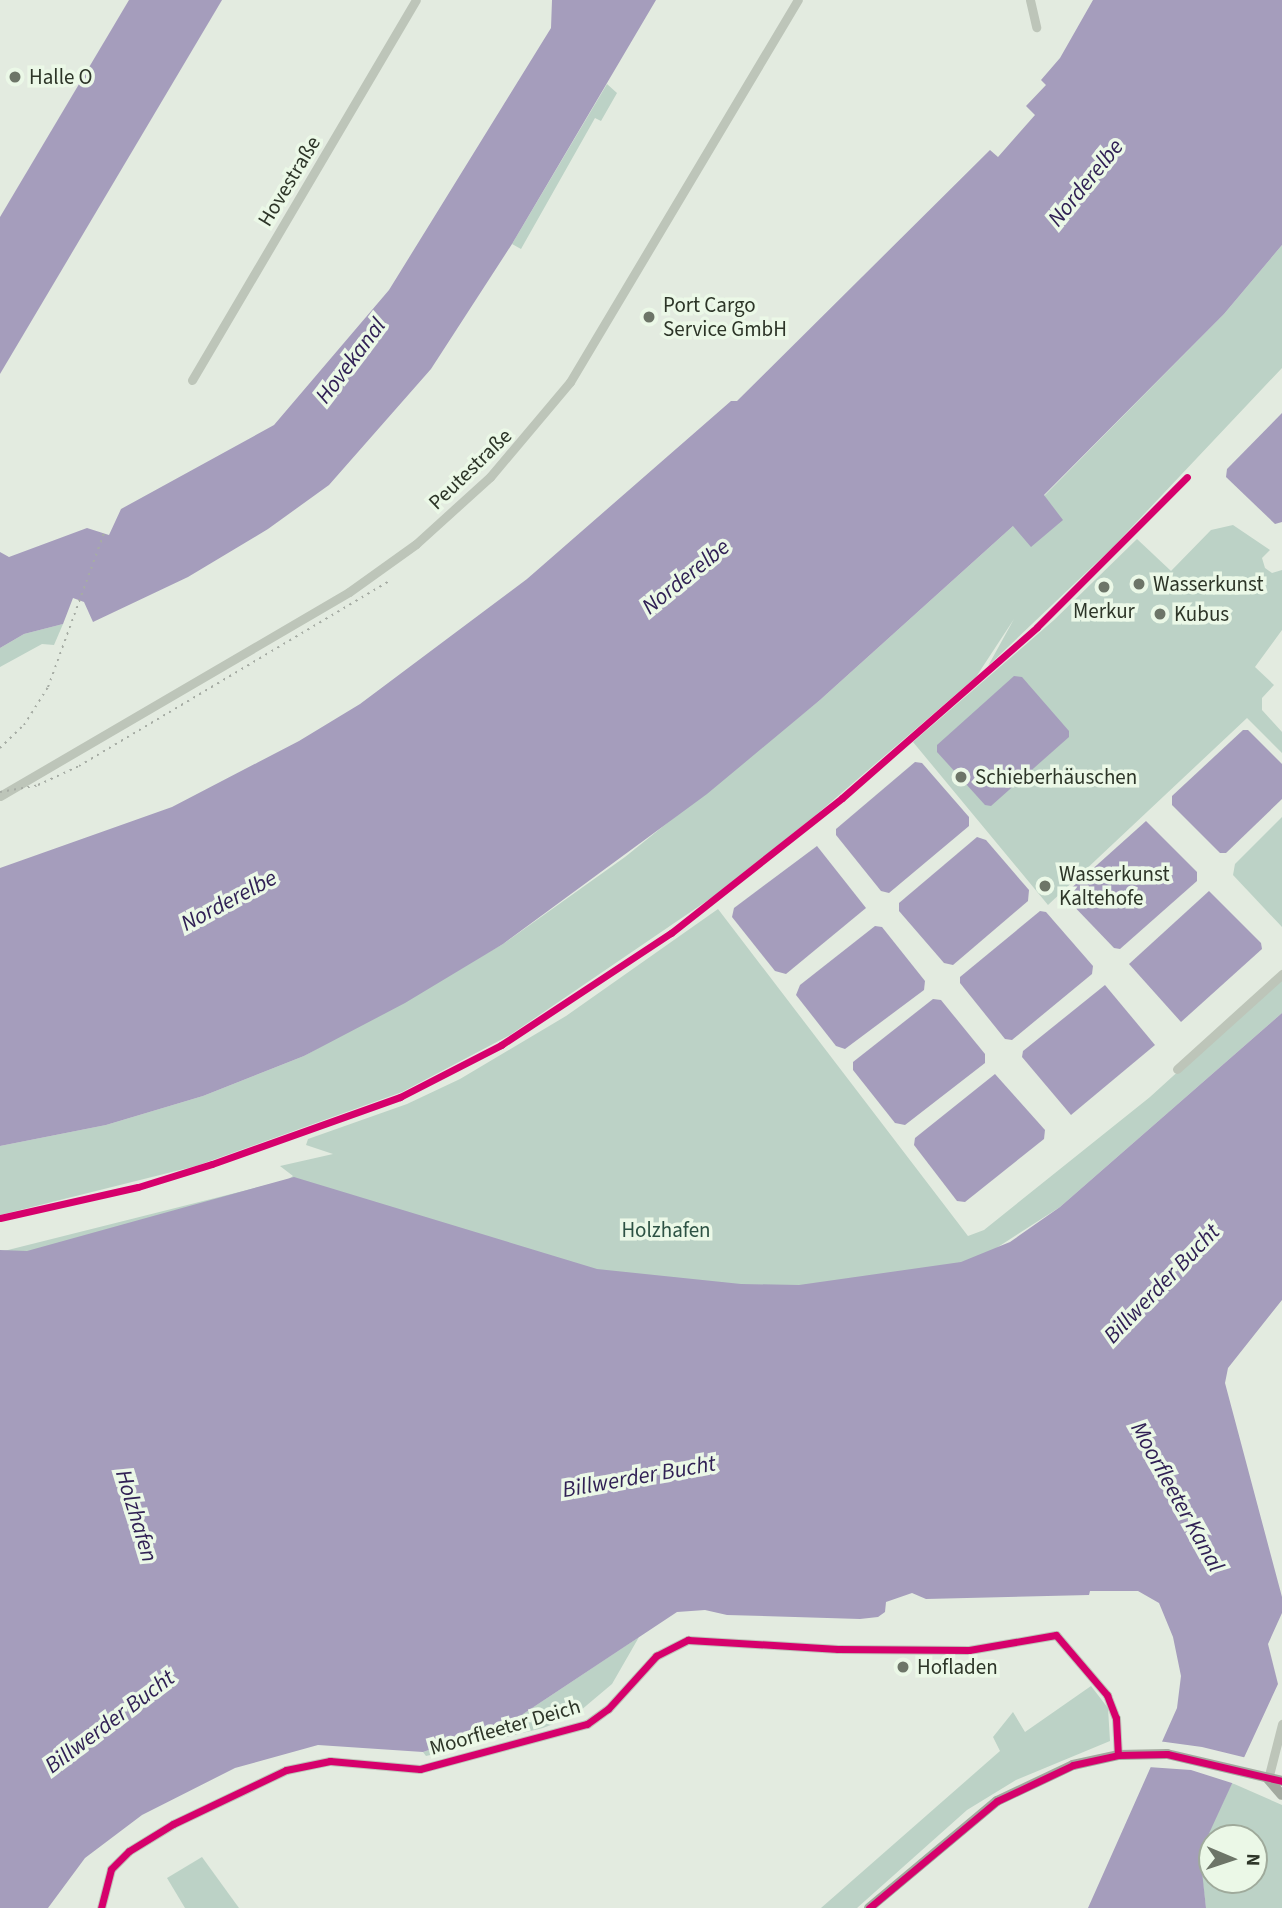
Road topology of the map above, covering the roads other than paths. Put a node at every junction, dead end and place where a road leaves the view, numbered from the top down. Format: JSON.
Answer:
{"nodes":[{"id":1,"x":416,"y":0,"type":"edge"},
{"id":2,"x":798,"y":0,"type":"edge"},
{"id":3,"x":1030,"y":0,"type":"edge"},
{"id":4,"x":1036,"y":27,"type":"dead end"},
{"id":5,"x":192,"y":380,"type":"dead end"},
{"id":6,"x":0,"y":796,"type":"edge"},
{"id":7,"x":1282,"y":974,"type":"edge"},
{"id":8,"x":1177,"y":1069,"type":"dead end"},
{"id":9,"x":1282,"y":1724,"type":"edge"},
{"id":10,"x":1118,"y":1755,"type":"junction"},
{"id":11,"x":1268,"y":1779,"type":"junction"},
{"id":12,"x":1282,"y":1781,"type":"edge"},
{"id":13,"x":1282,"y":1795,"type":"edge"},
{"id":14,"x":102,"y":1908,"type":"edge"},
{"id":15,"x":869,"y":1908,"type":"edge"}],
"edges":[{"from":1,"to":5,"type":"street","name":"Hovestraße"},
{"from":2,"to":6,"type":"street","name":"Peutestraße"},
{"from":3,"to":4,"type":"street"},
{"from":7,"to":8,"type":"street"},
{"from":9,"to":11,"type":"street"},
{"from":10,"to":11,"type":"main road"},
{"from":10,"to":14,"type":"street","name":"Moorfleeter Deich"},
{"from":10,"to":15,"type":"main road"},
{"from":11,"to":12,"type":"main road"},
{"from":11,"to":13,"type":"main road"}]}
